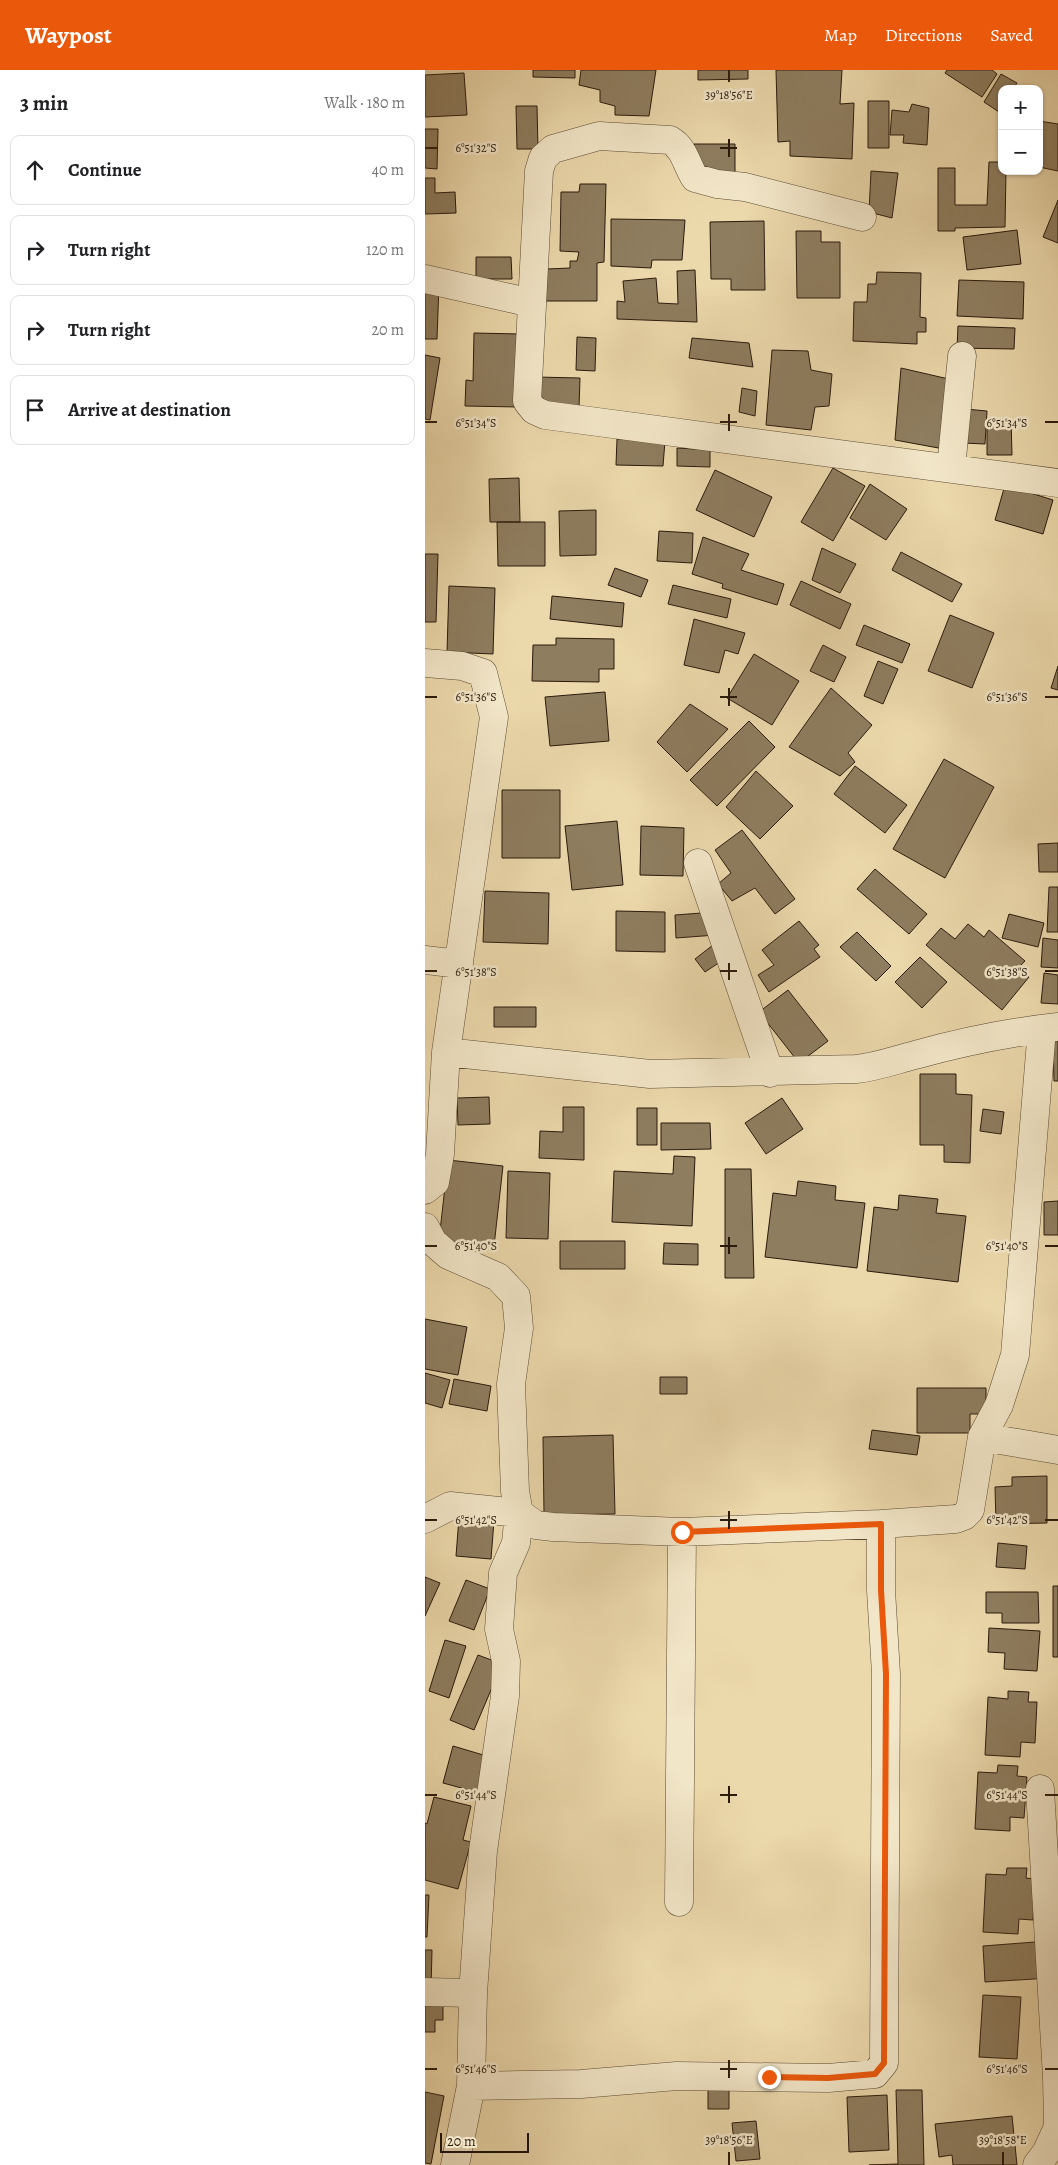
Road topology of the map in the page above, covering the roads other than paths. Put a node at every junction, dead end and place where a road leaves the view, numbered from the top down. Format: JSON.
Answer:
{"nodes":[{"id":1,"x":862,"y":217,"type":"dead end"},
{"id":2,"x":425,"y":279,"type":"edge"},
{"id":3,"x":532,"y":303,"type":"junction"},
{"id":4,"x":962,"y":356,"type":"dead end"},
{"id":5,"x":951,"y":468,"type":"junction"},
{"id":6,"x":1058,"y":483,"type":"edge"},
{"id":7,"x":425,"y":662,"type":"edge"},
{"id":8,"x":698,"y":863,"type":"dead end"},
{"id":9,"x":425,"y":960,"type":"edge"},
{"id":10,"x":459,"y":964,"type":"junction"},
{"id":11,"x":1050,"y":1028,"type":"edge"},
{"id":12,"x":447,"y":1052,"type":"junction"},
{"id":13,"x":770,"y":1073,"type":"junction"},
{"id":14,"x":425,"y":1190,"type":"edge"},
{"id":15,"x":425,"y":1227,"type":"edge"},
{"id":16,"x":982,"y":1437,"type":"junction"},
{"id":17,"x":1058,"y":1450,"type":"edge"},
{"id":18,"x":519,"y":1513,"type":"junction"},
{"id":19,"x":425,"y":1519,"type":"edge"},
{"id":20,"x":881,"y":1524,"type":"junction"},
{"id":21,"x":682,"y":1532,"type":"junction"},
{"id":22,"x":1040,"y":1790,"type":"dead end"},
{"id":23,"x":679,"y":1902,"type":"dead end"},
{"id":24,"x":425,"y":1992,"type":"edge"},
{"id":25,"x":473,"y":1993,"type":"junction"},
{"id":26,"x":471,"y":2086,"type":"junction"},
{"id":27,"x":455,"y":2165,"type":"edge"},
{"id":28,"x":1037,"y":2165,"type":"edge"}],
"edges":[{"from":1,"to":3,"type":"street"},
{"from":2,"to":3,"type":"street"},
{"from":3,"to":5,"type":"street"},
{"from":4,"to":5,"type":"street"},
{"from":5,"to":6,"type":"street"},
{"from":7,"to":10,"type":"street"},
{"from":8,"to":13,"type":"street"},
{"from":9,"to":10,"type":"street"},
{"from":10,"to":12,"type":"street"},
{"from":11,"to":13,"type":"street"},
{"from":11,"to":16,"type":"street"},
{"from":12,"to":13,"type":"street"},
{"from":12,"to":14,"type":"street"},
{"from":15,"to":18,"type":"street"},
{"from":16,"to":17,"type":"street"},
{"from":16,"to":20,"type":"street"},
{"from":18,"to":19,"type":"street"},
{"from":18,"to":21,"type":"street"},
{"from":18,"to":25,"type":"street"},
{"from":20,"to":21,"type":"street"},
{"from":20,"to":26,"type":"street"},
{"from":21,"to":23,"type":"street"},
{"from":22,"to":28,"type":"street"},
{"from":24,"to":25,"type":"street"},
{"from":25,"to":26,"type":"street"},
{"from":26,"to":27,"type":"street"}]}
